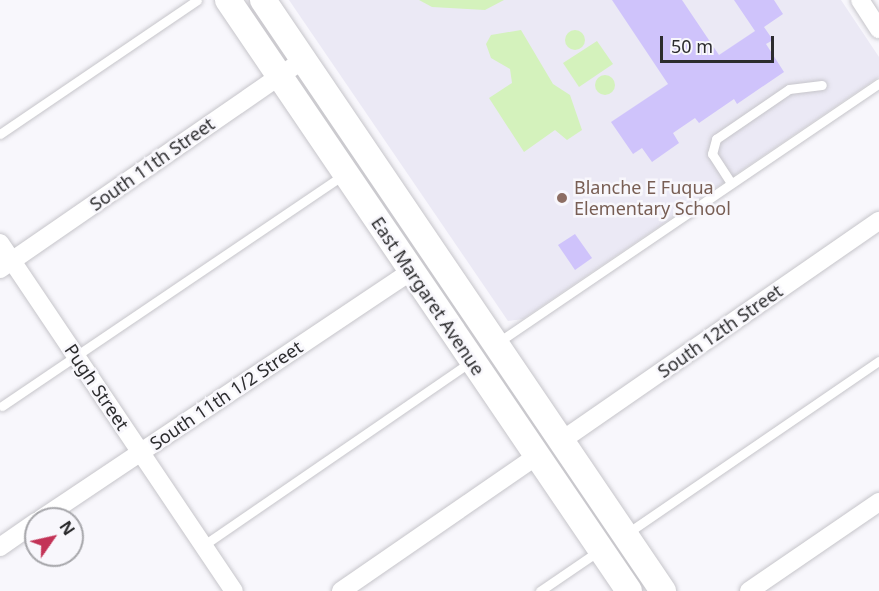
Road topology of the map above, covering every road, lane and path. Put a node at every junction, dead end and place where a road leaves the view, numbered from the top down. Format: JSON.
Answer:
{"nodes":[{"id":1,"x":197,"y":0,"type":"edge"},
{"id":2,"x":228,"y":0,"type":"edge"},
{"id":3,"x":263,"y":0,"type":"edge"},
{"id":4,"x":860,"y":0,"type":"edge"},
{"id":5,"x":879,"y":29,"type":"edge"},
{"id":6,"x":304,"y":59,"type":"junction"},
{"id":7,"x":280,"y":76,"type":"junction"},
{"id":8,"x":879,"y":82,"type":"edge"},
{"id":9,"x":822,"y":85,"type":"dead end"},
{"id":10,"x":0,"y":134,"type":"edge"},
{"id":11,"x":345,"y":174,"type":"junction"},
{"id":12,"x":731,"y":183,"type":"junction"},
{"id":13,"x":879,"y":221,"type":"edge"},
{"id":14,"x":0,"y":243,"type":"edge"},
{"id":15,"x":6,"y":265,"type":"edge"},
{"id":16,"x":411,"y":271,"type":"junction"},
{"id":17,"x":496,"y":344,"type":"junction"},
{"id":18,"x":77,"y":357,"type":"junction"},
{"id":19,"x":879,"y":361,"type":"edge"},
{"id":20,"x":471,"y":362,"type":"junction"},
{"id":21,"x":2,"y":406,"type":"dead end"},
{"id":22,"x":561,"y":441,"type":"junction"},
{"id":23,"x":141,"y":452,"type":"junction"},
{"id":24,"x":537,"y":456,"type":"junction"},
{"id":25,"x":879,"y":502,"type":"edge"},
{"id":26,"x":59,"y":507,"type":"edge"},
{"id":27,"x":24,"y":530,"type":"edge"},
{"id":28,"x":625,"y":535,"type":"junction"},
{"id":29,"x":204,"y":545,"type":"junction"},
{"id":30,"x":0,"y":546,"type":"edge"},
{"id":31,"x":600,"y":550,"type":"junction"},
{"id":32,"x":234,"y":591,"type":"edge"},
{"id":33,"x":341,"y":591,"type":"edge"},
{"id":34,"x":540,"y":591,"type":"edge"},
{"id":35,"x":629,"y":591,"type":"edge"},
{"id":36,"x":663,"y":591,"type":"edge"},
{"id":37,"x":749,"y":591,"type":"edge"}],
"edges":[{"from":1,"to":10,"type":"lane"},
{"from":2,"to":7,"type":"main road","name":"East Margaret Avenue"},
{"from":3,"to":6,"type":"main road","name":"East Margaret Avenue"},
{"from":4,"to":5,"type":"street"},
{"from":6,"to":7,"type":"street","name":"South 11th Street"},
{"from":6,"to":17,"type":"main road","name":"East Margaret Avenue"},
{"from":7,"to":11,"type":"main road","name":"East Margaret Avenue"},
{"from":7,"to":15,"type":"street","name":"South 11th Street"},
{"from":8,"to":12,"type":"lane"},
{"from":9,"to":12,"type":"lane"},
{"from":11,"to":16,"type":"main road","name":"East Margaret Avenue"},
{"from":11,"to":18,"type":"lane"},
{"from":12,"to":17,"type":"lane"},
{"from":13,"to":22,"type":"street","name":"South 12th Street"},
{"from":14,"to":15,"type":"street","name":"Pugh Street"},
{"from":15,"to":18,"type":"street","name":"Pugh Street"},
{"from":16,"to":20,"type":"main road","name":"East Margaret Avenue"},
{"from":16,"to":23,"type":"street","name":"South 11th 1/2 Street"},
{"from":17,"to":22,"type":"main road","name":"East Margaret Avenue"},
{"from":18,"to":21,"type":"lane"},
{"from":18,"to":23,"type":"street","name":"Pugh Street"},
{"from":19,"to":28,"type":"lane"},
{"from":20,"to":24,"type":"main road","name":"East Margaret Avenue"},
{"from":20,"to":29,"type":"lane"},
{"from":22,"to":28,"type":"main road","name":"East Margaret Avenue"},
{"from":23,"to":26,"type":"street","name":"South 11th 1/2 Street"},
{"from":23,"to":29,"type":"street","name":"Pugh Street"},
{"from":24,"to":31,"type":"main road","name":"East Margaret Avenue"},
{"from":24,"to":33,"type":"street"},
{"from":25,"to":37,"type":"street"},
{"from":27,"to":30,"type":"street"},
{"from":28,"to":36,"type":"main road","name":"East Margaret Avenue"},
{"from":29,"to":32,"type":"street","name":"Pugh Street"},
{"from":31,"to":34,"type":"lane"},
{"from":31,"to":35,"type":"main road","name":"East Margaret Avenue"}]}
